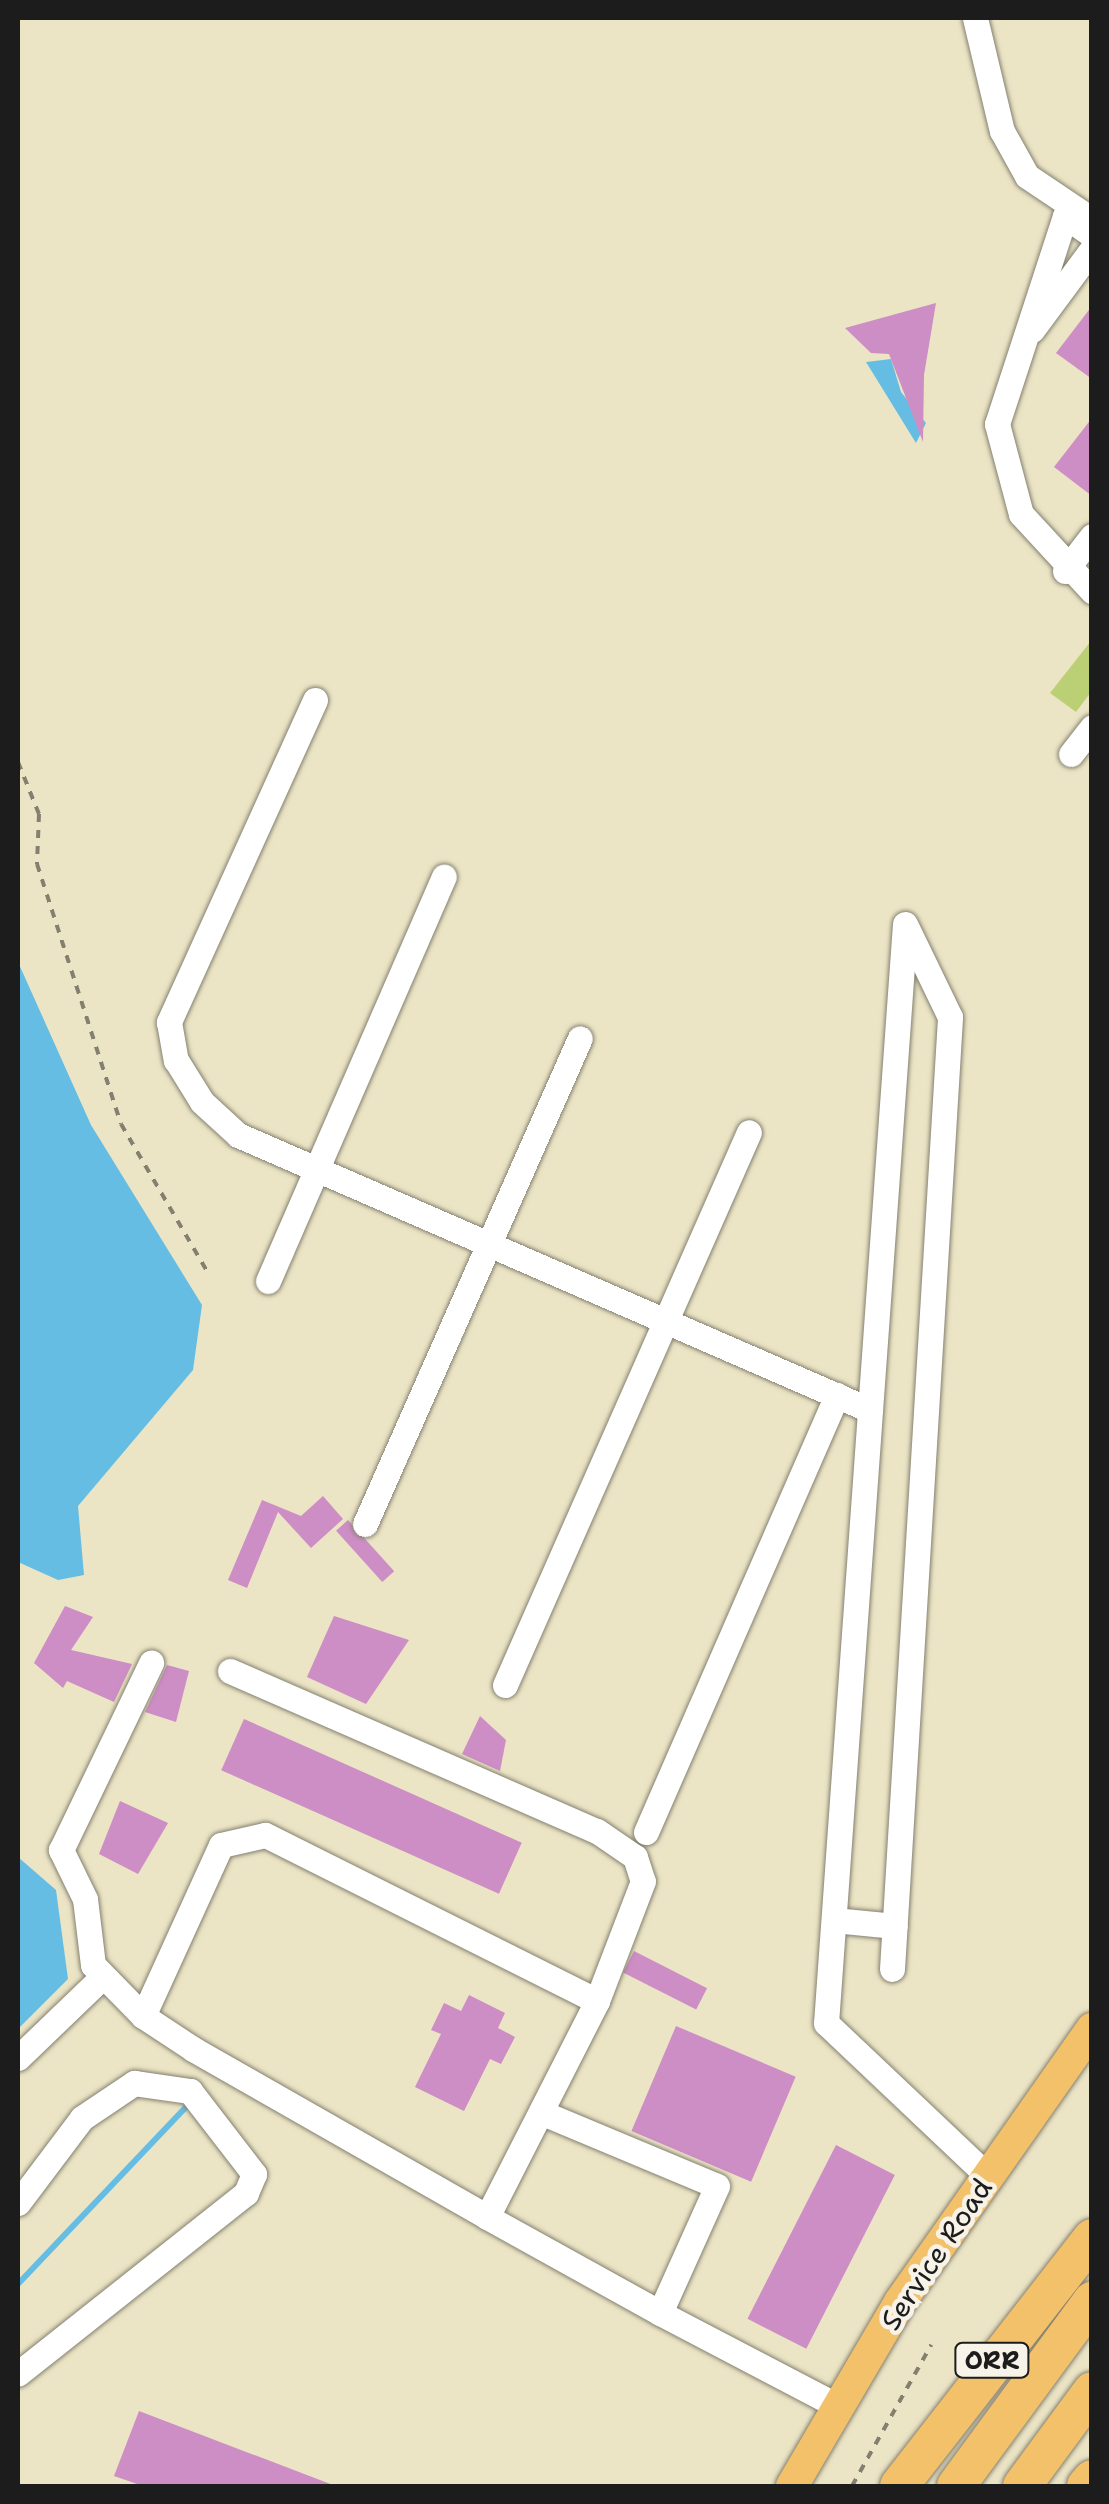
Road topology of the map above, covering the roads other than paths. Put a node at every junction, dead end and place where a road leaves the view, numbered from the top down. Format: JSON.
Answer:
{"nodes":[{"id":1,"x":975,"y":18,"type":"edge"},
{"id":2,"x":985,"y":18,"type":"edge"},
{"id":3,"x":1076,"y":214,"type":"edge"},
{"id":4,"x":1092,"y":235,"type":"edge"},
{"id":5,"x":1092,"y":249,"type":"edge"},
{"id":6,"x":1014,"y":354,"type":"junction"},
{"id":7,"x":1092,"y":536,"type":"edge"},
{"id":8,"x":1065,"y":571,"type":"junction"},
{"id":9,"x":1092,"y":591,"type":"edge"},
{"id":10,"x":315,"y":700,"type":"dead end"},
{"id":11,"x":1092,"y":727,"type":"edge"},
{"id":12,"x":1071,"y":754,"type":"dead end"},
{"id":13,"x":444,"y":876,"type":"dead end"},
{"id":14,"x":580,"y":1038,"type":"dead end"},
{"id":15,"x":748,"y":1132,"type":"dead end"},
{"id":16,"x":316,"y":1169,"type":"junction"},
{"id":17,"x":489,"y":1244,"type":"junction"},
{"id":18,"x":268,"y":1281,"type":"dead end"},
{"id":19,"x":666,"y":1321,"type":"junction"},
{"id":20,"x":838,"y":1395,"type":"junction"},
{"id":21,"x":870,"y":1410,"type":"junction"},
{"id":22,"x":365,"y":1524,"type":"dead end"},
{"id":23,"x":151,"y":1662,"type":"dead end"},
{"id":24,"x":230,"y":1670,"type":"dead end"},
{"id":25,"x":505,"y":1686,"type":"dead end"},
{"id":26,"x":646,"y":1832,"type":"dead end"},
{"id":27,"x":834,"y":1920,"type":"junction"},
{"id":28,"x":895,"y":1926,"type":"junction"},
{"id":29,"x":892,"y":1969,"type":"dead end"},
{"id":30,"x":101,"y":1978,"type":"junction"},
{"id":31,"x":597,"y":2001,"type":"junction"},
{"id":32,"x":143,"y":2016,"type":"junction"},
{"id":33,"x":1092,"y":2029,"type":"edge"},
{"id":34,"x":18,"y":2058,"type":"edge"},
{"id":35,"x":545,"y":2114,"type":"junction"},
{"id":36,"x":988,"y":2176,"type":"junction"},
{"id":37,"x":18,"y":2203,"type":"edge"},
{"id":38,"x":487,"y":2217,"type":"junction"},
{"id":39,"x":1092,"y":2238,"type":"edge"},
{"id":40,"x":1092,"y":2301,"type":"edge"},
{"id":41,"x":660,"y":2313,"type":"junction"},
{"id":42,"x":18,"y":2374,"type":"edge"},
{"id":43,"x":1092,"y":2391,"type":"edge"},
{"id":44,"x":840,"y":2407,"type":"junction"},
{"id":45,"x":1092,"y":2479,"type":"edge"},
{"id":46,"x":792,"y":2486,"type":"edge"},
{"id":47,"x":899,"y":2486,"type":"edge"},
{"id":48,"x":956,"y":2486,"type":"edge"},
{"id":49,"x":1022,"y":2486,"type":"edge"},
{"id":50,"x":1086,"y":2486,"type":"edge"}],
"edges":[{"from":1,"to":3,"type":"street"},
{"from":2,"to":3,"type":"street"},
{"from":3,"to":4,"type":"street"},
{"from":3,"to":6,"type":"street"},
{"from":5,"to":6,"type":"street"},
{"from":6,"to":8,"type":"street"},
{"from":7,"to":8,"type":"street"},
{"from":8,"to":9,"type":"street"},
{"from":10,"to":16,"type":"street"},
{"from":11,"to":12,"type":"street"},
{"from":13,"to":16,"type":"street"},
{"from":14,"to":17,"type":"street"},
{"from":15,"to":19,"type":"street"},
{"from":16,"to":17,"type":"street"},
{"from":16,"to":18,"type":"street"},
{"from":17,"to":19,"type":"street"},
{"from":17,"to":22,"type":"street"},
{"from":19,"to":20,"type":"street"},
{"from":19,"to":25,"type":"street"},
{"from":20,"to":21,"type":"street"},
{"from":20,"to":26,"type":"street"},
{"from":21,"to":27,"type":"street"},
{"from":21,"to":28,"type":"street"},
{"from":23,"to":30,"type":"street"},
{"from":24,"to":31,"type":"street"},
{"from":27,"to":28,"type":"street"},
{"from":27,"to":36,"type":"street"},
{"from":28,"to":29,"type":"street"},
{"from":30,"to":32,"type":"street"},
{"from":30,"to":34,"type":"street"},
{"from":31,"to":32,"type":"street"},
{"from":31,"to":35,"type":"street"},
{"from":32,"to":38,"type":"street"},
{"from":33,"to":36,"type":"main road","name":"Service Road"},
{"from":35,"to":38,"type":"street"},
{"from":35,"to":41,"type":"street"},
{"from":36,"to":44,"type":"main road","name":"Service Road"},
{"from":37,"to":42,"type":"street"},
{"from":38,"to":41,"type":"street"},
{"from":39,"to":47,"type":"highway","number":"ORR"},
{"from":40,"to":48,"type":"highway","number":"ORR"},
{"from":41,"to":44,"type":"street"},
{"from":43,"to":49,"type":"highway"},
{"from":44,"to":46,"type":"main road","name":"Service Road"},
{"from":45,"to":50,"type":"highway"}]}
